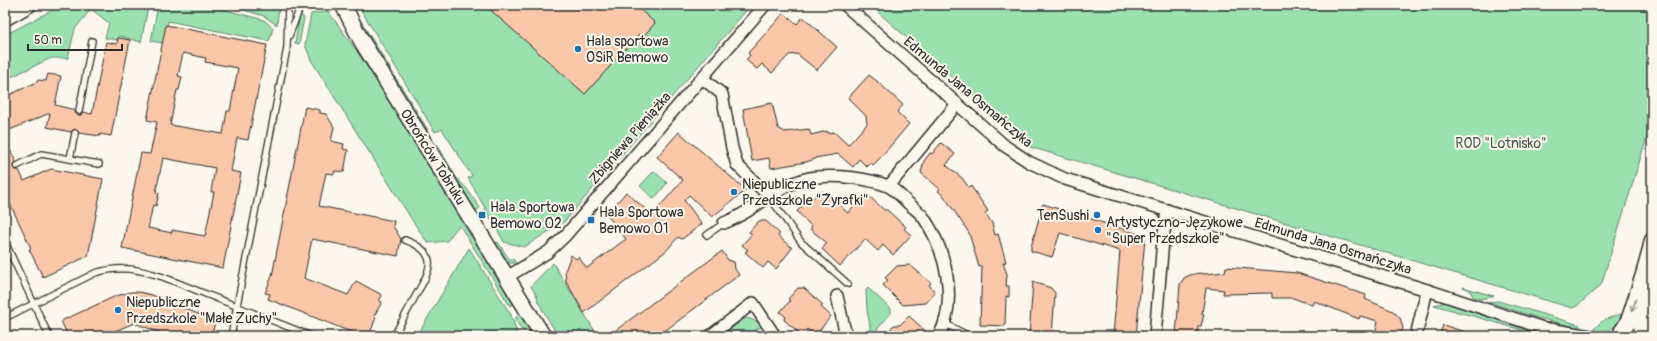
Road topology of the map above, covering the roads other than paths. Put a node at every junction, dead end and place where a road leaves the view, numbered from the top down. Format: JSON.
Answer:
{"nodes":[{"id":1,"x":28,"y":5,"type":"edge"},
{"id":2,"x":288,"y":5,"type":"edge"},
{"id":3,"x":301,"y":5,"type":"edge"},
{"id":4,"x":330,"y":5,"type":"edge"},
{"id":5,"x":343,"y":5,"type":"edge"},
{"id":6,"x":765,"y":5,"type":"edge"},
{"id":7,"x":845,"y":5,"type":"edge"},
{"id":8,"x":5,"y":18,"type":"edge"},
{"id":9,"x":361,"y":40,"type":"junction"},
{"id":10,"x":92,"y":41,"type":"dead end"},
{"id":11,"x":287,"y":42,"type":"junction"},
{"id":12,"x":702,"y":78,"type":"junction"},
{"id":13,"x":957,"y":104,"type":"junction"},
{"id":14,"x":79,"y":110,"type":"dead end"},
{"id":15,"x":75,"y":132,"type":"dead end"},
{"id":16,"x":70,"y":159,"type":"junction"},
{"id":17,"x":100,"y":164,"type":"dead end"},
{"id":18,"x":17,"y":166,"type":"dead end"},
{"id":19,"x":889,"y":186,"type":"junction"},
{"id":20,"x":769,"y":196,"type":"junction"},
{"id":21,"x":1166,"y":210,"type":"junction"},
{"id":22,"x":724,"y":223,"type":"joint"},
{"id":23,"x":707,"y":235,"type":"dead end"},
{"id":24,"x":405,"y":240,"type":"dead end"},
{"id":25,"x":1652,"y":241,"type":"edge"},
{"id":26,"x":5,"y":242,"type":"edge"},
{"id":27,"x":507,"y":277,"type":"junction"},
{"id":28,"x":848,"y":284,"type":"dead end"},
{"id":29,"x":1652,"y":287,"type":"edge"},
{"id":30,"x":1428,"y":290,"type":"junction"},
{"id":31,"x":837,"y":296,"type":"dead end"},
{"id":32,"x":34,"y":303,"type":"junction"},
{"id":33,"x":237,"y":306,"type":"junction"},
{"id":34,"x":5,"y":318,"type":"edge"},
{"id":35,"x":946,"y":324,"type":"junction"},
{"id":36,"x":1540,"y":328,"type":"junction"},
{"id":37,"x":1616,"y":334,"type":"edge"},
{"id":38,"x":49,"y":336,"type":"edge"},
{"id":39,"x":231,"y":336,"type":"edge"},
{"id":40,"x":311,"y":336,"type":"edge"},
{"id":41,"x":394,"y":336,"type":"edge"},
{"id":42,"x":543,"y":336,"type":"edge"},
{"id":43,"x":710,"y":336,"type":"edge"},
{"id":44,"x":775,"y":336,"type":"edge"},
{"id":45,"x":846,"y":336,"type":"edge"},
{"id":46,"x":939,"y":336,"type":"edge"},
{"id":47,"x":969,"y":336,"type":"edge"},
{"id":48,"x":1155,"y":336,"type":"edge"},
{"id":49,"x":1416,"y":336,"type":"edge"},
{"id":50,"x":1558,"y":336,"type":"edge"},
{"id":51,"x":1591,"y":336,"type":"edge"},
{"id":52,"x":1641,"y":336,"type":"edge"}],
"edges":[{"from":1,"to":8,"type":"street"},
{"from":2,"to":11,"type":"lane"},
{"from":3,"to":11,"type":"lane"},
{"from":4,"to":9,"type":"street","name":"Obrońców Tobruku"},
{"from":5,"to":9,"type":"street","name":"Obrońców Tobruku"},
{"from":6,"to":12,"type":"street","name":"Zbigniewa Pieniążka"},
{"from":7,"to":13,"type":"street","name":"Edmunda Jana Osmańczyka"},
{"from":9,"to":27,"type":"street","name":"Obrońców Tobruku"},
{"from":10,"to":14,"type":"lane"},
{"from":11,"to":33,"type":"lane"},
{"from":12,"to":20,"type":"street"},
{"from":12,"to":27,"type":"street","name":"Zbigniewa Pieniążka"},
{"from":13,"to":19,"type":"street"},
{"from":13,"to":21,"type":"street","name":"Edmunda Jana Osmańczyka"},
{"from":15,"to":16,"type":"lane"},
{"from":16,"to":17,"type":"lane"},
{"from":16,"to":18,"type":"lane"},
{"from":19,"to":20,"type":"street"},
{"from":19,"to":35,"type":"street"},
{"from":20,"to":22,"type":"street"},
{"from":20,"to":28,"type":"lane"},
{"from":21,"to":30,"type":"street","name":"Edmunda Jana Osmańczyka"},
{"from":21,"to":48,"type":"street"},
{"from":22,"to":23,"type":"lane"},
{"from":24,"to":41,"type":"lane"},
{"from":25,"to":37,"type":"street","one_way":true},
{"from":26,"to":32,"type":"lane"},
{"from":27,"to":42,"type":"street","name":"Obrońców Tobruku"},
{"from":29,"to":52,"type":"street"},
{"from":30,"to":36,"type":"street","name":"Edmunda Jana Osmańczyka"},
{"from":30,"to":49,"type":"street"},
{"from":31,"to":45,"type":"street"},
{"from":32,"to":33,"type":"lane"},
{"from":32,"to":34,"type":"lane"},
{"from":32,"to":38,"type":"lane"},
{"from":33,"to":39,"type":"lane"},
{"from":33,"to":40,"type":"lane"},
{"from":35,"to":46,"type":"street"},
{"from":35,"to":47,"type":"lane"},
{"from":36,"to":50,"type":"street","name":"Edmunda Jana Osmańczyka"},
{"from":36,"to":51,"type":"street","name":"Edmunda Jana Osmańczyka"},
{"from":37,"to":52,"type":"street"},
{"from":43,"to":44,"type":"street"}]}
